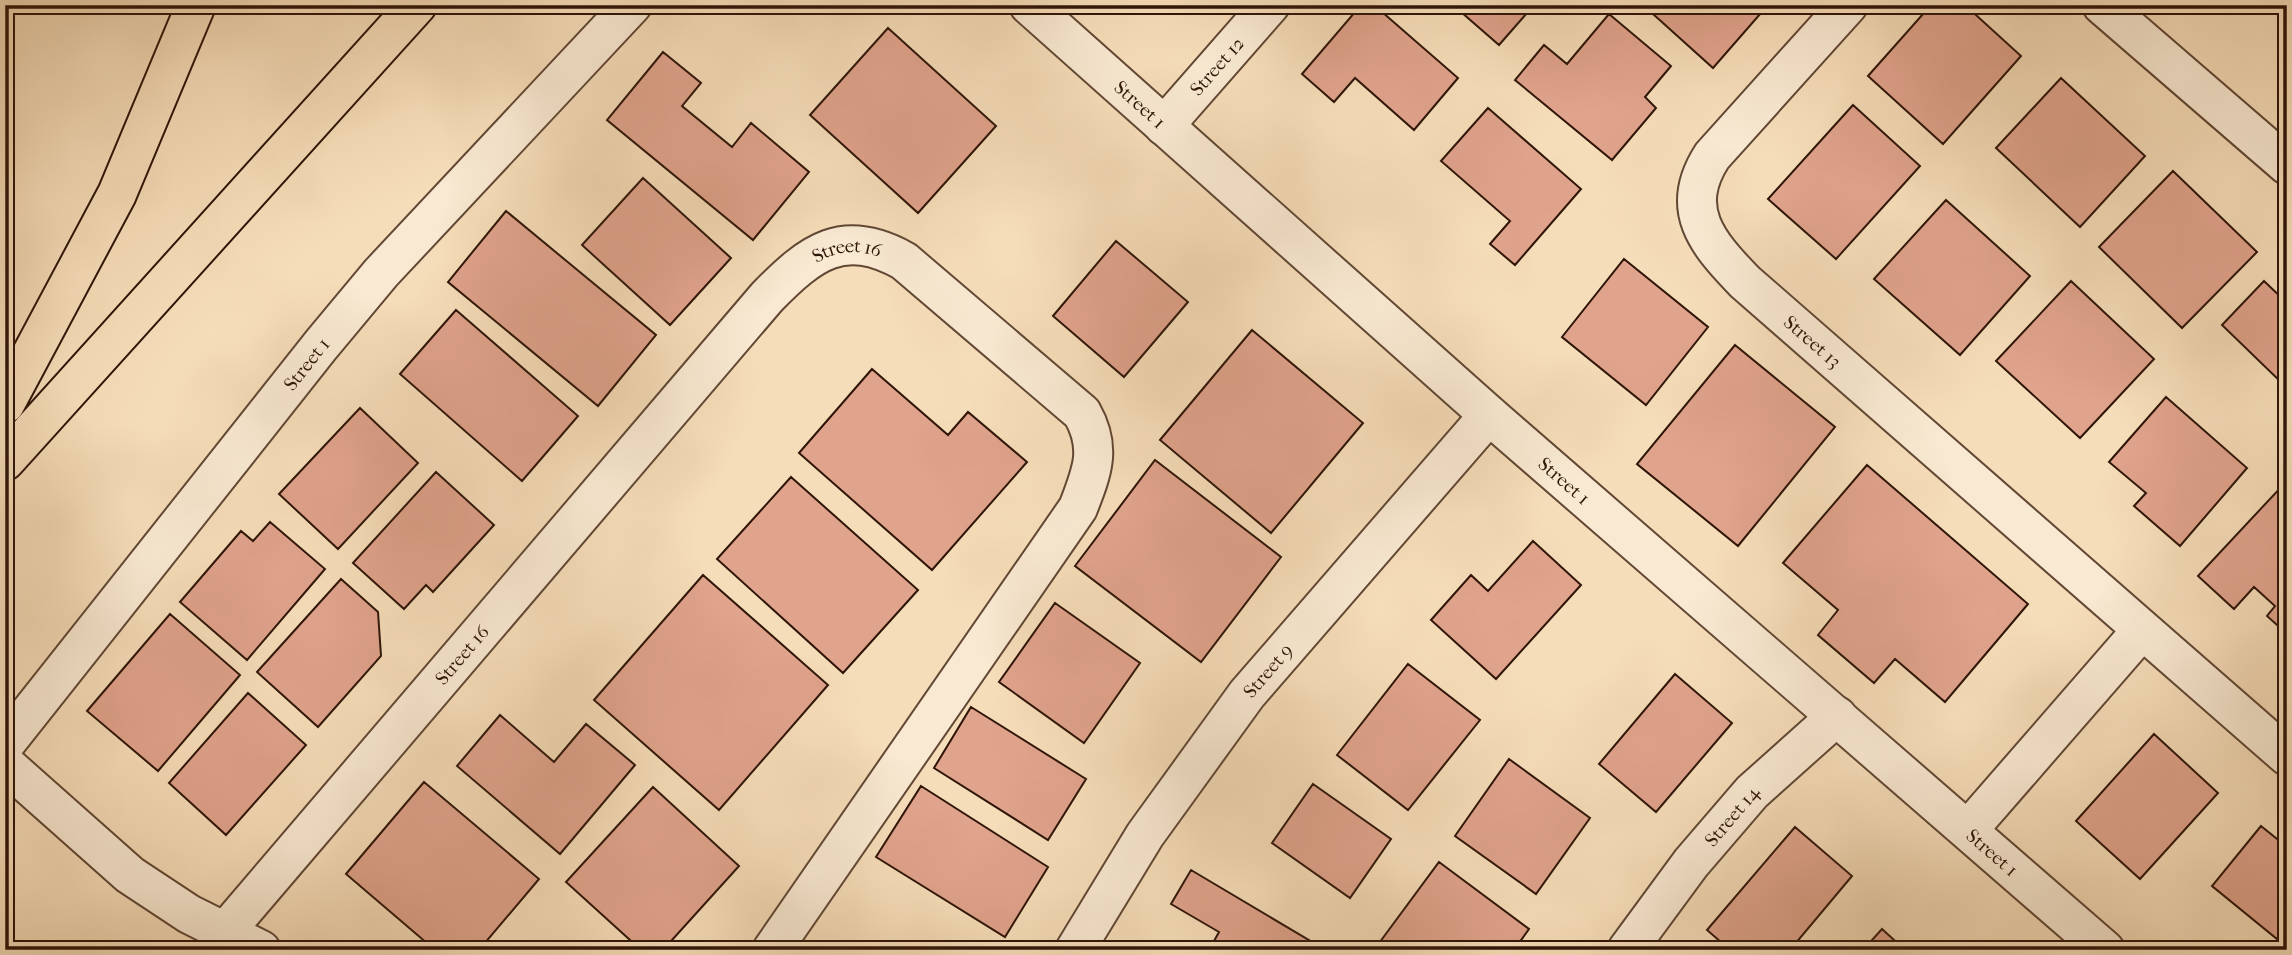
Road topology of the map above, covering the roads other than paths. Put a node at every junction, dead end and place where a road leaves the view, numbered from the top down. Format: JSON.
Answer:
{"nodes":[{"id":1,"x":196,"y":5,"type":"edge"},
{"id":2,"x":417,"y":5,"type":"edge"},
{"id":3,"x":632,"y":5,"type":"edge"},
{"id":4,"x":1029,"y":5,"type":"edge"},
{"id":5,"x":1270,"y":5,"type":"edge"},
{"id":6,"x":1849,"y":5,"type":"edge"},
{"id":7,"x":2102,"y":5,"type":"edge"},
{"id":8,"x":1164,"y":126,"type":"junction"},
{"id":9,"x":2287,"y":165,"type":"edge"},
{"id":10,"x":5,"y":404,"type":"edge"},
{"id":11,"x":1489,"y":415,"type":"junction"},
{"id":12,"x":5,"y":461,"type":"edge"},
{"id":13,"x":2143,"y":630,"type":"junction"},
{"id":14,"x":1837,"y":716,"type":"junction"},
{"id":15,"x":5,"y":744,"type":"edge"},
{"id":16,"x":2287,"y":756,"type":"edge"},
{"id":17,"x":5,"y":764,"type":"edge"},
{"id":18,"x":1968,"y":830,"type":"junction"},
{"id":19,"x":224,"y":933,"type":"junction"},
{"id":20,"x":1643,"y":944,"type":"edge"},
{"id":21,"x":261,"y":950,"type":"edge"},
{"id":22,"x":772,"y":950,"type":"edge"},
{"id":23,"x":1075,"y":950,"type":"edge"},
{"id":24,"x":2105,"y":950,"type":"edge"}],
"edges":[{"from":1,"to":10,"type":"highway"},
{"from":2,"to":12,"type":"highway"},
{"from":3,"to":15,"type":"street","name":"Street 1"},
{"from":4,"to":8,"type":"street","name":"Street 1"},
{"from":5,"to":8,"type":"street","name":"Street 12"},
{"from":6,"to":13,"type":"street","name":"Street 13"},
{"from":7,"to":9,"type":"street"},
{"from":8,"to":11,"type":"street","name":"Street 1"},
{"from":11,"to":14,"type":"street","name":"Street 1"},
{"from":11,"to":23,"type":"street","name":"Street 9"},
{"from":13,"to":16,"type":"street","name":"Street 13"},
{"from":13,"to":18,"type":"street"},
{"from":14,"to":18,"type":"street","name":"Street 1"},
{"from":14,"to":20,"type":"street","name":"Street 14"},
{"from":17,"to":19,"type":"street"},
{"from":18,"to":24,"type":"street","name":"Street 1"},
{"from":19,"to":21,"type":"street"},
{"from":19,"to":22,"type":"street","name":"Street 16"}]}
